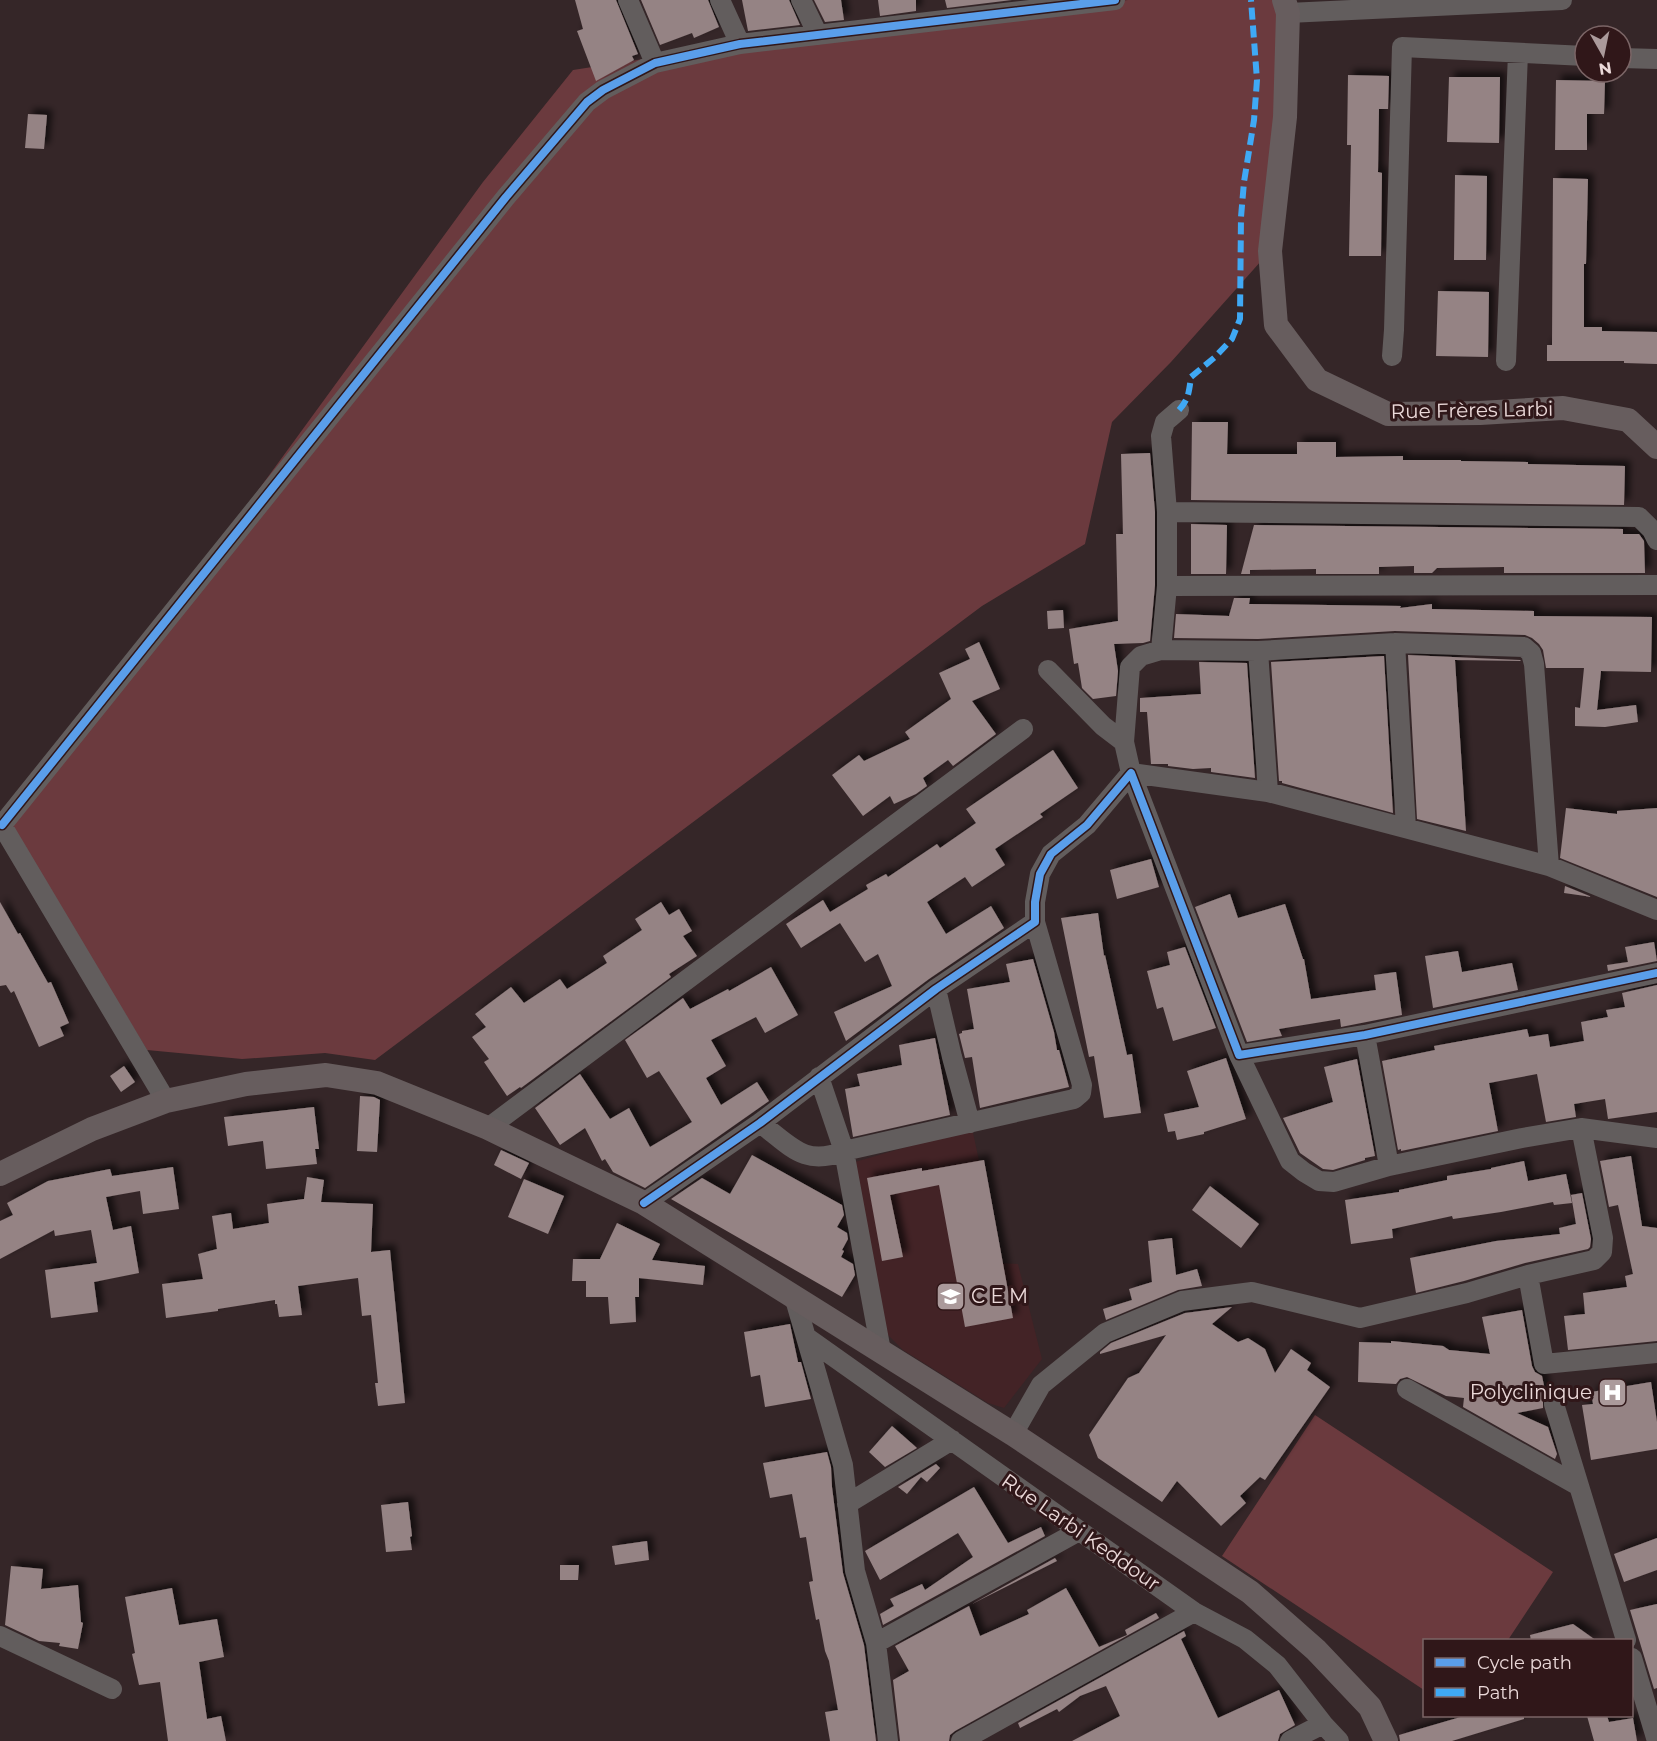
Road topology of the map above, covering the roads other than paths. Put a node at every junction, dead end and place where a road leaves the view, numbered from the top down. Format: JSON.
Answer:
{"nodes":[{"id":1,"x":628,"y":0,"type":"edge"},
{"id":2,"x":720,"y":0,"type":"edge"},
{"id":3,"x":801,"y":0,"type":"edge"},
{"id":4,"x":1115,"y":0,"type":"edge"},
{"id":5,"x":1562,"y":0,"type":"edge"},
{"id":6,"x":1286,"y":7,"type":"edge"},
{"id":7,"x":818,"y":36,"type":"junction"},
{"id":8,"x":740,"y":44,"type":"junction"},
{"id":9,"x":1518,"y":52,"type":"junction"},
{"id":10,"x":1573,"y":55,"type":"edge"},
{"id":11,"x":1633,"y":58,"type":"edge"},
{"id":12,"x":1657,"y":59,"type":"edge"},
{"id":13,"x":655,"y":63,"type":"junction"},
{"id":14,"x":1392,"y":356,"type":"dead end"},
{"id":15,"x":1506,"y":360,"type":"dead end"},
{"id":16,"x":1179,"y":410,"type":"dead end"},
{"id":17,"x":1657,"y":447,"type":"edge"},
{"id":18,"x":1167,"y":512,"type":"junction"},
{"id":19,"x":1657,"y":540,"type":"edge"},
{"id":20,"x":1657,"y":585,"type":"edge"},
{"id":21,"x":1167,"y":586,"type":"junction"},
{"id":22,"x":1395,"y":643,"type":"junction"},
{"id":23,"x":1161,"y":650,"type":"junction"},
{"id":24,"x":1258,"y":651,"type":"junction"},
{"id":25,"x":1048,"y":670,"type":"dead end"},
{"id":26,"x":1023,"y":729,"type":"dead end"},
{"id":27,"x":1124,"y":742,"type":"junction"},
{"id":28,"x":1131,"y":773,"type":"junction"},
{"id":29,"x":1268,"y":792,"type":"junction"},
{"id":30,"x":1,"y":823,"type":"edge"},
{"id":31,"x":1406,"y":828,"type":"junction"},
{"id":32,"x":1549,"y":866,"type":"junction"},
{"id":33,"x":1657,"y":910,"type":"edge"},
{"id":34,"x":1035,"y":922,"type":"junction"},
{"id":35,"x":1657,"y":973,"type":"edge"},
{"id":36,"x":936,"y":989,"type":"junction"},
{"id":37,"x":1365,"y":1035,"type":"junction"},
{"id":38,"x":1239,"y":1055,"type":"junction"},
{"id":39,"x":819,"y":1077,"type":"junction"},
{"id":40,"x":166,"y":1101,"type":"junction"},
{"id":41,"x":760,"y":1123,"type":"junction"},
{"id":42,"x":970,"y":1123,"type":"junction"},
{"id":43,"x":488,"y":1128,"type":"junction"},
{"id":44,"x":1581,"y":1128,"type":"junction"},
{"id":45,"x":1657,"y":1138,"type":"edge"},
{"id":46,"x":844,"y":1151,"type":"junction"},
{"id":47,"x":1389,"y":1166,"type":"junction"},
{"id":48,"x":0,"y":1174,"type":"edge"},
{"id":49,"x":644,"y":1203,"type":"junction"},
{"id":50,"x":1528,"y":1275,"type":"junction"},
{"id":51,"x":794,"y":1296,"type":"junction"},
{"id":52,"x":806,"y":1337,"type":"junction"},
{"id":53,"x":881,"y":1351,"type":"junction"},
{"id":54,"x":1657,"y":1353,"type":"edge"},
{"id":55,"x":1407,"y":1389,"type":"dead end"},
{"id":56,"x":1554,"y":1404,"type":"dead end"},
{"id":57,"x":1013,"y":1434,"type":"junction"},
{"id":58,"x":952,"y":1440,"type":"junction"},
{"id":59,"x":1579,"y":1486,"type":"junction"},
{"id":60,"x":848,"y":1504,"type":"junction"},
{"id":61,"x":1080,"y":1531,"type":"junction"},
{"id":62,"x":1194,"y":1612,"type":"junction"},
{"id":63,"x":0,"y":1636,"type":"edge"},
{"id":64,"x":1625,"y":1639,"type":"edge"},
{"id":65,"x":876,"y":1643,"type":"junction"},
{"id":66,"x":1633,"y":1661,"type":"edge"},
{"id":67,"x":112,"y":1689,"type":"dead end"},
{"id":68,"x":1323,"y":1724,"type":"junction"},
{"id":69,"x":888,"y":1741,"type":"edge"},
{"id":70,"x":961,"y":1741,"type":"edge"},
{"id":71,"x":1290,"y":1741,"type":"edge"},
{"id":72,"x":1339,"y":1741,"type":"edge"},
{"id":73,"x":1386,"y":1741,"type":"edge"},
{"id":74,"x":1657,"y":1741,"type":"edge"}],
"edges":[{"from":1,"to":13,"type":"street"},
{"from":2,"to":8,"type":"street"},
{"from":3,"to":7,"type":"street"},
{"from":4,"to":7,"type":"street"},
{"from":5,"to":6,"type":"street"},
{"from":6,"to":17,"type":"main road","name":"Rue Frères Larbi"},
{"from":7,"to":8,"type":"street"},
{"from":8,"to":13,"type":"street"},
{"from":9,"to":10,"type":"street"},
{"from":9,"to":14,"type":"street"},
{"from":9,"to":15,"type":"street"},
{"from":11,"to":12,"type":"street"},
{"from":13,"to":30,"type":"street"},
{"from":16,"to":18,"type":"street"},
{"from":18,"to":19,"type":"street"},
{"from":18,"to":21,"type":"street"},
{"from":20,"to":21,"type":"street"},
{"from":21,"to":23,"type":"street"},
{"from":22,"to":24,"type":"street"},
{"from":22,"to":31,"type":"street"},
{"from":22,"to":32,"type":"street"},
{"from":23,"to":24,"type":"street"},
{"from":23,"to":27,"type":"street"},
{"from":24,"to":29,"type":"street"},
{"from":25,"to":27,"type":"street"},
{"from":26,"to":43,"type":"street"},
{"from":27,"to":28,"type":"street"},
{"from":28,"to":29,"type":"street"},
{"from":28,"to":34,"type":"street"},
{"from":28,"to":38,"type":"street"},
{"from":29,"to":31,"type":"street"},
{"from":30,"to":40,"type":"street"},
{"from":31,"to":32,"type":"street"},
{"from":32,"to":33,"type":"street"},
{"from":34,"to":36,"type":"street"},
{"from":34,"to":42,"type":"street"},
{"from":35,"to":37,"type":"street"},
{"from":36,"to":39,"type":"street"},
{"from":36,"to":42,"type":"street"},
{"from":37,"to":38,"type":"street"},
{"from":37,"to":47,"type":"street"},
{"from":38,"to":47,"type":"street"},
{"from":39,"to":41,"type":"street"},
{"from":39,"to":46,"type":"street"},
{"from":40,"to":43,"type":"main road"},
{"from":40,"to":48,"type":"main road"},
{"from":41,"to":46,"type":"street"},
{"from":41,"to":49,"type":"street"},
{"from":42,"to":46,"type":"street"},
{"from":43,"to":49,"type":"main road"},
{"from":44,"to":45,"type":"street"},
{"from":44,"to":47,"type":"street"},
{"from":44,"to":50,"type":"street"},
{"from":46,"to":53,"type":"street"},
{"from":49,"to":51,"type":"main road"},
{"from":50,"to":54,"type":"street"},
{"from":50,"to":57,"type":"street"},
{"from":51,"to":52,"type":"street"},
{"from":51,"to":53,"type":"main road"},
{"from":52,"to":58,"type":"street","name":"Rue Larbi Keddour"},
{"from":52,"to":60,"type":"street"},
{"from":53,"to":57,"type":"main road"},
{"from":55,"to":59,"type":"street"},
{"from":56,"to":59,"type":"street"},
{"from":57,"to":73,"type":"main road"},
{"from":58,"to":60,"type":"street"},
{"from":58,"to":61,"type":"street","name":"Rue Larbi Keddour"},
{"from":59,"to":64,"type":"street"},
{"from":60,"to":65,"type":"street"},
{"from":61,"to":62,"type":"street","name":"Rue Larbi Keddour"},
{"from":61,"to":65,"type":"street"},
{"from":62,"to":68,"type":"street","name":"Rue Larbi Keddour"},
{"from":62,"to":70,"type":"street"},
{"from":63,"to":67,"type":"street"},
{"from":65,"to":69,"type":"street"},
{"from":66,"to":74,"type":"street"},
{"from":68,"to":71,"type":"street"},
{"from":68,"to":72,"type":"street","name":"Rue Larbi Keddour"}]}
